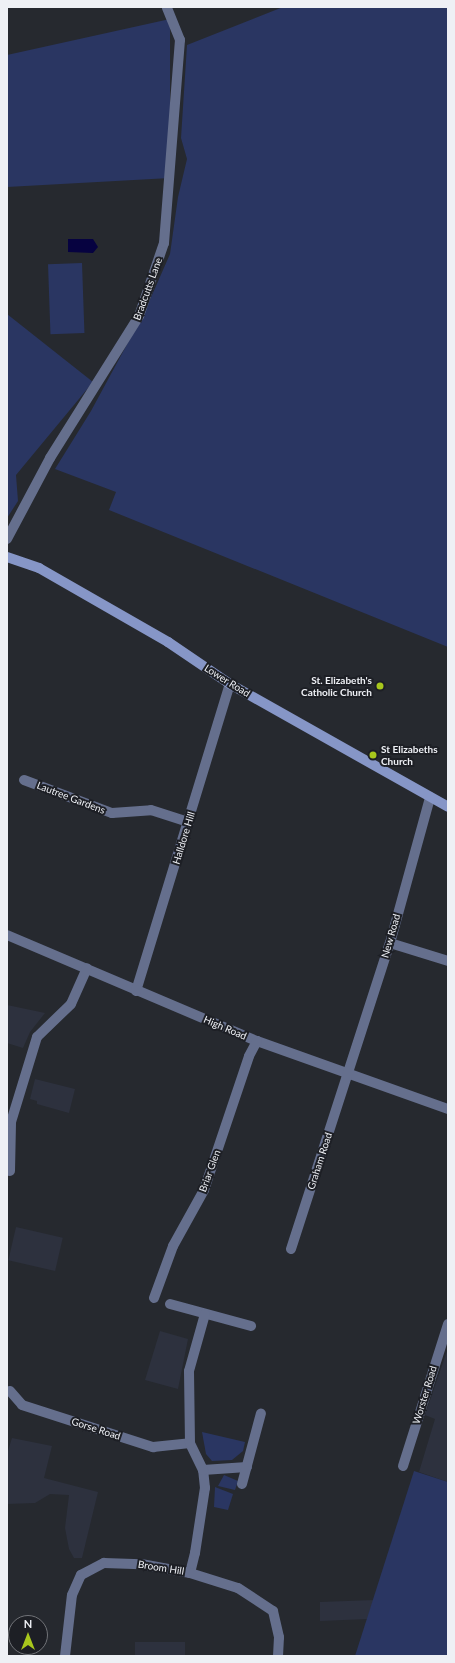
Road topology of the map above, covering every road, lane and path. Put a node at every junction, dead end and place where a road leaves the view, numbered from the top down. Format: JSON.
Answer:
{"nodes":[{"id":1,"x":168,"y":7,"type":"edge"},
{"id":2,"x":7,"y":539,"type":"edge"},
{"id":3,"x":7,"y":558,"type":"edge"},
{"id":4,"x":230,"y":684,"type":"junction"},
{"id":5,"x":24,"y":780,"type":"dead end"},
{"id":6,"x":430,"y":798,"type":"junction"},
{"id":7,"x":448,"y":807,"type":"edge"},
{"id":8,"x":189,"y":822,"type":"junction"},
{"id":9,"x":7,"y":934,"type":"edge"},
{"id":10,"x":390,"y":943,"type":"junction"},
{"id":11,"x":448,"y":961,"type":"edge"},
{"id":12,"x":87,"y":968,"type":"junction"},
{"id":13,"x":136,"y":991,"type":"junction"},
{"id":14,"x":257,"y":1041,"type":"junction"},
{"id":15,"x":348,"y":1074,"type":"junction"},
{"id":16,"x":448,"y":1109,"type":"edge"},
{"id":17,"x":10,"y":1171,"type":"dead end"},
{"id":18,"x":291,"y":1249,"type":"dead end"},
{"id":19,"x":154,"y":1298,"type":"dead end"},
{"id":20,"x":170,"y":1304,"type":"dead end"},
{"id":21,"x":205,"y":1314,"type":"junction"},
{"id":22,"x":448,"y":1324,"type":"edge"},
{"id":23,"x":251,"y":1326,"type":"dead end"},
{"id":24,"x":10,"y":1391,"type":"dead end"},
{"id":25,"x":261,"y":1413,"type":"dead end"},
{"id":26,"x":190,"y":1443,"type":"junction"},
{"id":27,"x":403,"y":1466,"type":"dead end"},
{"id":28,"x":247,"y":1467,"type":"junction"},
{"id":29,"x":203,"y":1470,"type":"junction"},
{"id":30,"x":242,"y":1484,"type":"dead end"},
{"id":31,"x":190,"y":1573,"type":"junction"},
{"id":32,"x":65,"y":1656,"type":"edge"},
{"id":33,"x":278,"y":1656,"type":"edge"}],
"edges":[{"from":1,"to":2,"type":"street","name":"Bradcutts Lane"},
{"from":3,"to":4,"type":"street","name":"Lower Road"},
{"from":4,"to":6,"type":"street","name":"Lower Road"},
{"from":4,"to":8,"type":"street","name":"Halldore Hill"},
{"from":5,"to":8,"type":"street","name":"Lautree Gardens"},
{"from":6,"to":7,"type":"street","name":"Lower Road"},
{"from":6,"to":10,"type":"street","name":"New Road"},
{"from":8,"to":13,"type":"street","name":"Halldore Hill"},
{"from":9,"to":12,"type":"street","name":"High Road"},
{"from":10,"to":11,"type":"street"},
{"from":10,"to":15,"type":"street","name":"New Road"},
{"from":12,"to":13,"type":"street","name":"High Road"},
{"from":12,"to":17,"type":"street"},
{"from":13,"to":14,"type":"street","name":"High Road"},
{"from":14,"to":15,"type":"street","name":"High Road"},
{"from":14,"to":19,"type":"street","name":"Briar Glen"},
{"from":15,"to":16,"type":"street","name":"High Road"},
{"from":15,"to":18,"type":"street","name":"Graham Road"},
{"from":20,"to":21,"type":"street"},
{"from":21,"to":23,"type":"street"},
{"from":21,"to":26,"type":"street"},
{"from":22,"to":27,"type":"street","name":"Worster Road"},
{"from":24,"to":26,"type":"street","name":"Gorse Road"},
{"from":25,"to":28,"type":"street"},
{"from":26,"to":29,"type":"street"},
{"from":28,"to":29,"type":"street"},
{"from":28,"to":30,"type":"street"},
{"from":29,"to":31,"type":"street"},
{"from":31,"to":32,"type":"street","name":"Broom Hill"},
{"from":31,"to":33,"type":"street","name":"Broom Hill"}]}
